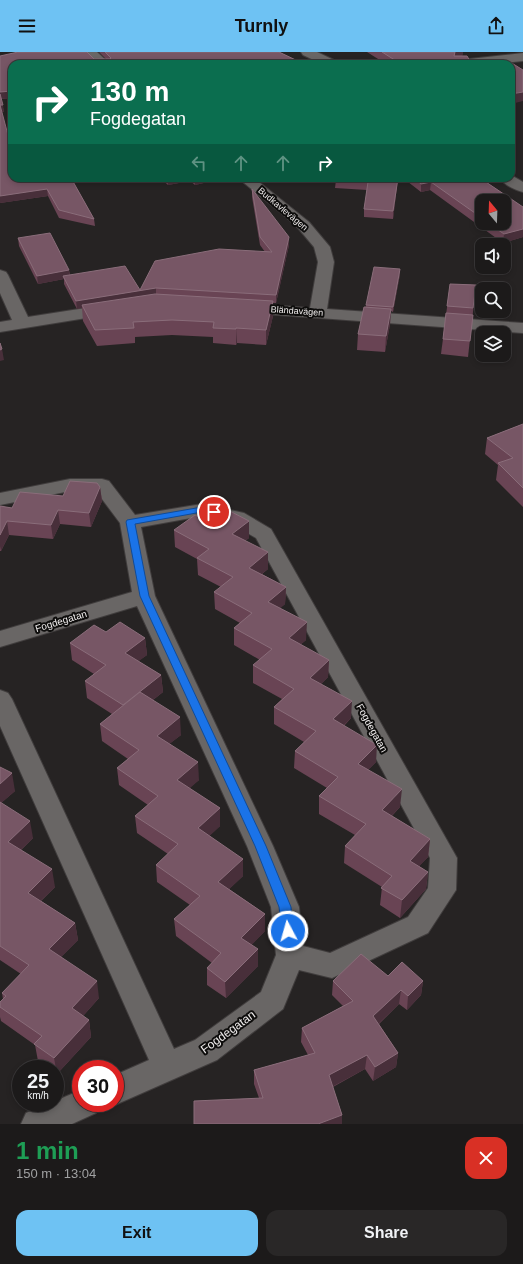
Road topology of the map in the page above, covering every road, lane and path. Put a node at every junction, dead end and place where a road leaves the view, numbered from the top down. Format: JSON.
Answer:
{"nodes":[{"id":1,"x":89,"y":52,"type":"edge"},
{"id":2,"x":308,"y":52,"type":"edge"},
{"id":3,"x":523,"y":57,"type":"edge"},
{"id":4,"x":99,"y":60,"type":"edge"},
{"id":5,"x":324,"y":60,"type":"edge"},
{"id":6,"x":496,"y":60,"type":"edge"},
{"id":7,"x":250,"y":182,"type":"edge"},
{"id":8,"x":0,"y":275,"type":"edge"},
{"id":9,"x":225,"y":307,"type":"edge"},
{"id":10,"x":124,"y":308,"type":"edge"},
{"id":11,"x":318,"y":312,"type":"junction"},
{"id":12,"x":22,"y":324,"type":"junction"},
{"id":13,"x":0,"y":327,"type":"edge"},
{"id":14,"x":523,"y":328,"type":"edge"},
{"id":15,"x":0,"y":499,"type":"edge"},
{"id":16,"x":130,"y":522,"type":"junction"},
{"id":17,"x":144,"y":596,"type":"junction"},
{"id":18,"x":0,"y":639,"type":"edge"},
{"id":19,"x":0,"y":699,"type":"edge"},
{"id":20,"x":290,"y":955,"type":"junction"},
{"id":21,"x":167,"y":1067,"type":"junction"},
{"id":22,"x":124,"y":1086,"type":"edge"},
{"id":23,"x":72,"y":1109,"type":"edge"},
{"id":24,"x":37,"y":1124,"type":"edge"}],
"edges":[{"from":1,"to":4,"type":"street"},
{"from":2,"to":5,"type":"street"},
{"from":3,"to":6,"type":"street"},
{"from":7,"to":11,"type":"street","name":"Budkavlevägen"},
{"from":8,"to":12,"type":"street"},
{"from":9,"to":11,"type":"street","name":"Bländavägen"},
{"from":10,"to":12,"type":"street"},
{"from":11,"to":14,"type":"street","name":"Bländavägen"},
{"from":12,"to":13,"type":"street"},
{"from":15,"to":16,"type":"street","name":"Fogdegatan"},
{"from":16,"to":17,"type":"street","name":"Fogdegatan"},
{"from":16,"to":20,"type":"street","name":"Fogdegatan"},
{"from":17,"to":18,"type":"street","name":"Fogdegatan"},
{"from":17,"to":20,"type":"street","name":"Fogdegatan"},
{"from":19,"to":21,"type":"street"},
{"from":20,"to":21,"type":"street","name":"Fogdegatan"},
{"from":21,"to":22,"type":"street","name":"Fogdegatan"},
{"from":23,"to":24,"type":"street"}]}
